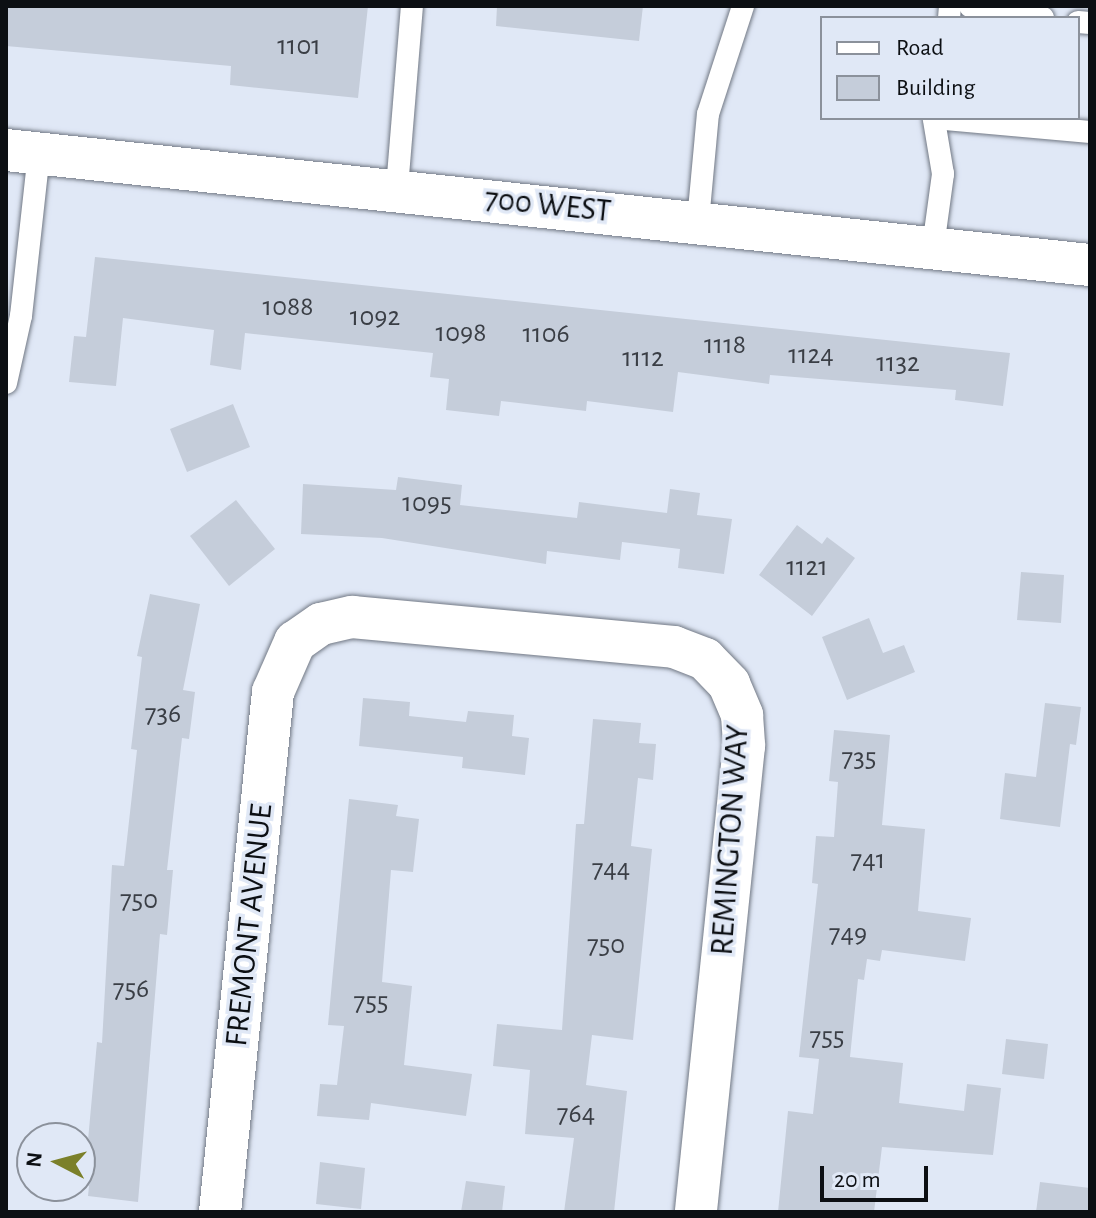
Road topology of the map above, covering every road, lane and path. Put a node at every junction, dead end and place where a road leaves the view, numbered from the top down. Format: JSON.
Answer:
{"nodes":[{"id":1,"x":412,"y":6,"type":"edge"},
{"id":2,"x":743,"y":6,"type":"edge"},
{"id":3,"x":970,"y":6,"type":"edge"},
{"id":4,"x":1031,"y":16,"type":"edge"},
{"id":5,"x":934,"y":120,"type":"edge"},
{"id":6,"x":946,"y":120,"type":"edge"},
{"id":7,"x":1090,"y":132,"type":"edge"},
{"id":8,"x":23,"y":152,"type":"edge"},
{"id":9,"x":397,"y":188,"type":"junction"},
{"id":10,"x":698,"y":221,"type":"junction"},
{"id":11,"x":933,"y":247,"type":"junction"},
{"id":12,"x":1090,"y":265,"type":"edge"},
{"id":13,"x":6,"y":383,"type":"edge"},
{"id":14,"x":295,"y":642,"type":"joint"},
{"id":15,"x":220,"y":1212,"type":"edge"},
{"id":16,"x":696,"y":1212,"type":"edge"}],
"edges":[{"from":1,"to":9,"type":"lane"},
{"from":2,"to":10,"type":"lane"},
{"from":3,"to":4,"type":"lane"},
{"from":5,"to":11,"type":"lane"},
{"from":6,"to":7,"type":"lane"},
{"from":8,"to":9,"type":"street","name":"700 WEST"},
{"from":8,"to":13,"type":"lane"},
{"from":9,"to":10,"type":"street","name":"700 WEST"},
{"from":10,"to":11,"type":"street","name":"700 WEST"},
{"from":11,"to":12,"type":"street","name":"700 WEST"},
{"from":14,"to":15,"type":"street","name":"FREMONT AVENUE"},
{"from":14,"to":16,"type":"street","name":"REMINGTON WAY"}]}
